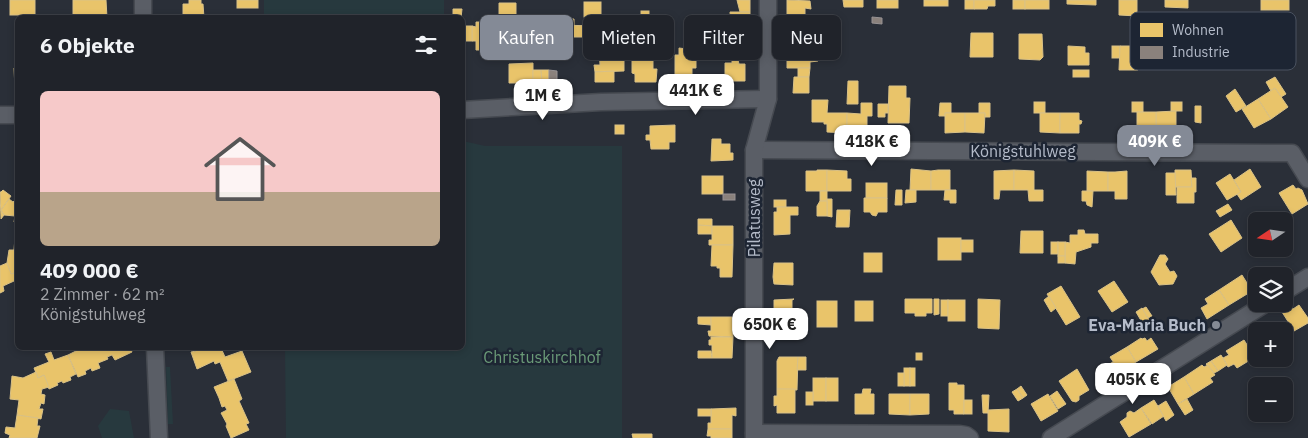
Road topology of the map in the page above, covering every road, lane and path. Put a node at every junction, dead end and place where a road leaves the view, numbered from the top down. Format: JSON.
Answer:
{"nodes":[{"id":1,"x":143,"y":0,"type":"edge"},
{"id":2,"x":768,"y":0,"type":"edge"},
{"id":3,"x":143,"y":15,"type":"edge"},
{"id":4,"x":768,"y":99,"type":"junction"},
{"id":5,"x":465,"y":110,"type":"edge"},
{"id":6,"x":0,"y":115,"type":"edge"},
{"id":7,"x":15,"y":115,"type":"edge"},
{"id":8,"x":754,"y":150,"type":"junction"},
{"id":9,"x":1308,"y":179,"type":"edge"},
{"id":10,"x":1308,"y":277,"type":"edge"},
{"id":11,"x":1293,"y":286,"type":"edge"},
{"id":12,"x":1252,"y":312,"type":"edge"},
{"id":13,"x":155,"y":350,"type":"edge"},
{"id":14,"x":754,"y":436,"type":"edge"},
{"id":15,"x":159,"y":438,"type":"edge"},
{"id":16,"x":970,"y":438,"type":"edge"},
{"id":17,"x":1051,"y":438,"type":"edge"}],
"edges":[{"from":1,"to":3,"type":"street"},
{"from":2,"to":4,"type":"street","name":"Pilatusweg"},
{"from":4,"to":5,"type":"street"},
{"from":4,"to":8,"type":"street","name":"Pilatusweg"},
{"from":6,"to":7,"type":"street"},
{"from":8,"to":9,"type":"street","name":"Königstuhlweg"},
{"from":8,"to":14,"type":"street","name":"Pilatusweg"},
{"from":10,"to":11,"type":"street"},
{"from":12,"to":17,"type":"street"},
{"from":13,"to":15,"type":"street"},
{"from":14,"to":16,"type":"street"}]}
